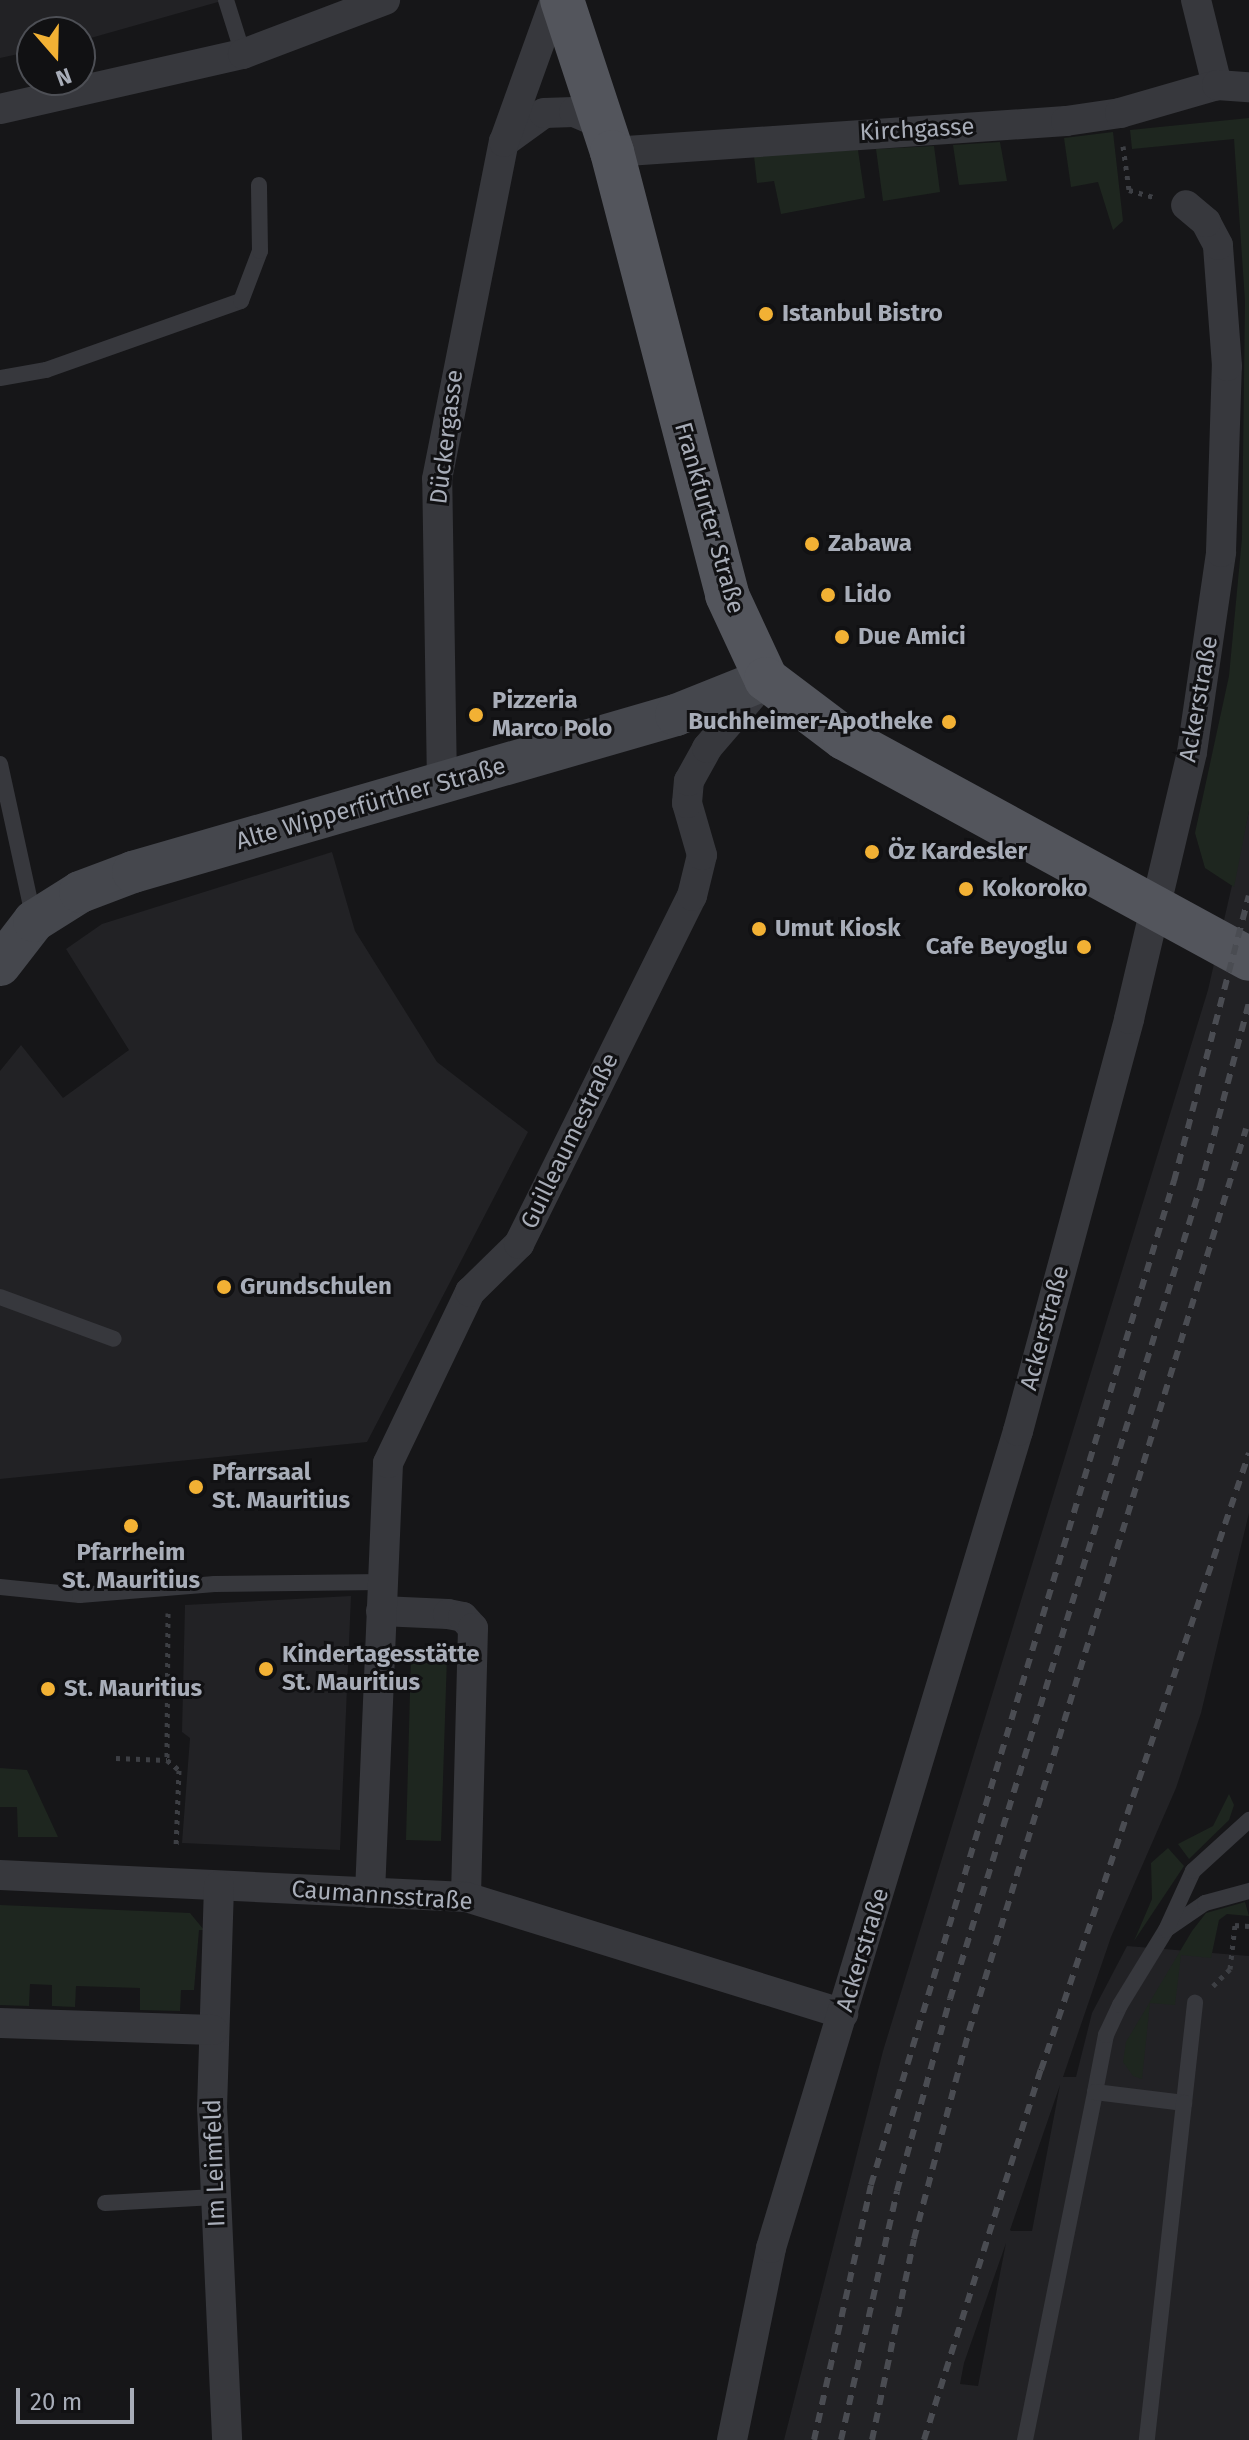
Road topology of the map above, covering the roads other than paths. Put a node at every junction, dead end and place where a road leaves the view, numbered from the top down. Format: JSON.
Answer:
{"nodes":[{"id":1,"x":226,"y":0,"type":"edge"},
{"id":2,"x":385,"y":0,"type":"edge"},
{"id":3,"x":555,"y":0,"type":"edge"},
{"id":4,"x":562,"y":0,"type":"edge"},
{"id":5,"x":1196,"y":0,"type":"edge"},
{"id":6,"x":243,"y":54,"type":"junction"},
{"id":7,"x":1217,"y":85,"type":"junction"},
{"id":8,"x":1249,"y":87,"type":"edge"},
{"id":9,"x":0,"y":109,"type":"edge"},
{"id":10,"x":608,"y":138,"type":"junction"},
{"id":11,"x":504,"y":142,"type":"junction"},
{"id":12,"x":259,"y":185,"type":"dead end"},
{"id":13,"x":1186,"y":205,"type":"road end"},
{"id":14,"x":0,"y":378,"type":"edge"},
{"id":15,"x":766,"y":679,"type":"junction"},
{"id":16,"x":0,"y":764,"type":"edge"},
{"id":17,"x":442,"y":784,"type":"junction"},
{"id":18,"x":1153,"y":908,"type":"junction"},
{"id":19,"x":34,"y":921,"type":"junction"},
{"id":20,"x":1249,"y":959,"type":"edge"},
{"id":21,"x":0,"y":965,"type":"edge"},
{"id":22,"x":0,"y":1297,"type":"edge"},
{"id":23,"x":114,"y":1339,"type":"dead end"},
{"id":24,"x":0,"y":1587,"type":"edge"},
{"id":25,"x":381,"y":1596,"type":"junction"},
{"id":26,"x":1249,"y":1820,"type":"edge"},
{"id":27,"x":0,"y":1875,"type":"edge"},
{"id":28,"x":219,"y":1886,"type":"junction"},
{"id":29,"x":1249,"y":1891,"type":"edge"},
{"id":30,"x":370,"y":1893,"type":"junction"},
{"id":31,"x":466,"y":1897,"type":"junction"},
{"id":32,"x":1166,"y":1930,"type":"junction"},
{"id":33,"x":1195,"y":2003,"type":"road end"},
{"id":34,"x":843,"y":2014,"type":"junction"},
{"id":35,"x":0,"y":2023,"type":"edge"},
{"id":36,"x":213,"y":2030,"type":"junction"},
{"id":37,"x":1095,"y":2092,"type":"junction"},
{"id":38,"x":1184,"y":2103,"type":"junction"},
{"id":39,"x":215,"y":2197,"type":"junction"},
{"id":40,"x":105,"y":2203,"type":"dead end"},
{"id":41,"x":227,"y":2440,"type":"edge"},
{"id":42,"x":732,"y":2440,"type":"edge"},
{"id":43,"x":1025,"y":2440,"type":"edge"},
{"id":44,"x":1147,"y":2440,"type":"edge"}],
"edges":[{"from":1,"to":6,"type":"lane"},
{"from":2,"to":6,"type":"street"},
{"from":3,"to":11,"type":"street","name":"Dückergasse"},
{"from":4,"to":10,"type":"main road","name":"Frankfurter Straße"},
{"from":5,"to":7,"type":"street"},
{"from":6,"to":9,"type":"street"},
{"from":7,"to":8,"type":"street","name":"Kirchgasse"},
{"from":7,"to":10,"type":"street","name":"Kirchgasse"},
{"from":10,"to":11,"type":"street"},
{"from":10,"to":15,"type":"main road","name":"Frankfurter Straße"},
{"from":11,"to":17,"type":"street","name":"Dückergasse"},
{"from":12,"to":14,"type":"lane"},
{"from":13,"to":18,"type":"street","name":"Ackerstraße"},
{"from":15,"to":17,"type":"street","name":"Alte Wipperfürther Straße"},
{"from":15,"to":18,"type":"main road","name":"Frankfurter Straße"},
{"from":15,"to":25,"type":"street","name":"Guilleaumestraße"},
{"from":16,"to":19,"type":"lane"},
{"from":17,"to":19,"type":"street","name":"Alte Wipperfürther Straße"},
{"from":18,"to":20,"type":"main road","name":"Frankfurter Straße"},
{"from":18,"to":34,"type":"street","name":"Ackerstraße"},
{"from":19,"to":21,"type":"street","name":"Alte Wipperfürther Straße"},
{"from":22,"to":23,"type":"lane"},
{"from":24,"to":25,"type":"lane"},
{"from":25,"to":30,"type":"street","name":"Guilleaumestraße"},
{"from":25,"to":31,"type":"street"},
{"from":26,"to":32,"type":"lane"},
{"from":27,"to":28,"type":"street","name":"Caumannsstraße"},
{"from":28,"to":30,"type":"street","name":"Caumannsstraße"},
{"from":28,"to":36,"type":"street","name":"Im Leimfeld"},
{"from":29,"to":32,"type":"lane"},
{"from":30,"to":31,"type":"street","name":"Caumannsstraße"},
{"from":31,"to":34,"type":"street","name":"Caumannsstraße"},
{"from":32,"to":37,"type":"lane"},
{"from":33,"to":38,"type":"lane"},
{"from":34,"to":42,"type":"street","name":"Ackerstraße"},
{"from":35,"to":36,"type":"street"},
{"from":36,"to":39,"type":"street","name":"Im Leimfeld"},
{"from":37,"to":38,"type":"lane"},
{"from":37,"to":43,"type":"lane"},
{"from":38,"to":44,"type":"lane"},
{"from":39,"to":40,"type":"lane"},
{"from":39,"to":41,"type":"street","name":"Im Leimfeld"}]}
